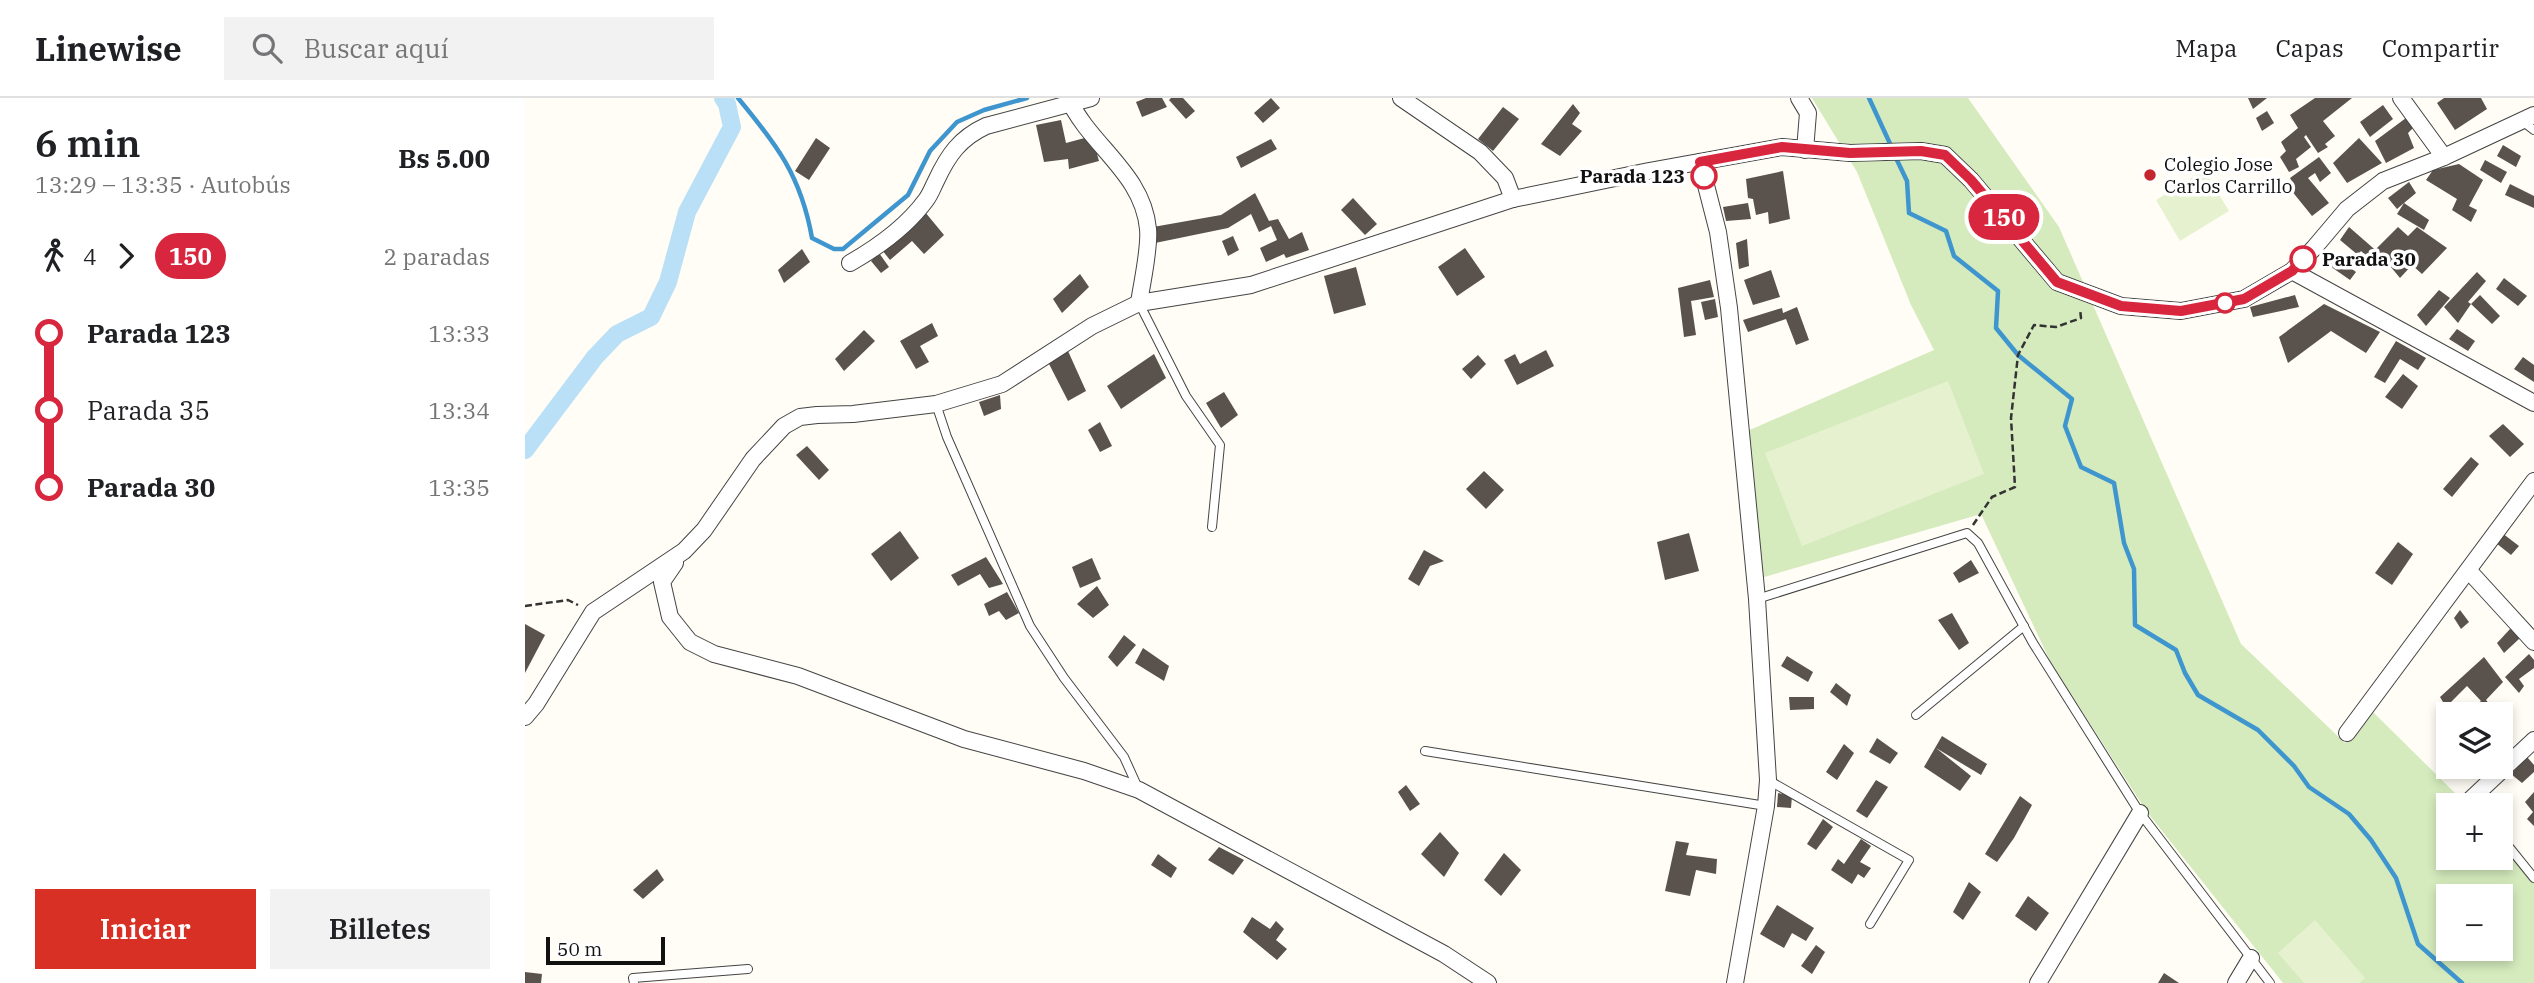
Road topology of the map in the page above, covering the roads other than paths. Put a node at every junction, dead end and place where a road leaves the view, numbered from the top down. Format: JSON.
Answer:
{"nodes":[{"id":1,"x":1091,"y":98,"type":"edge"},
{"id":2,"x":1401,"y":98,"type":"edge"},
{"id":3,"x":1799,"y":98,"type":"edge"},
{"id":4,"x":2401,"y":98,"type":"edge"},
{"id":5,"x":1069,"y":100,"type":"edge"},
{"id":6,"x":2530,"y":122,"type":"edge"},
{"id":7,"x":1805,"y":150,"type":"junction"},
{"id":8,"x":2444,"y":157,"type":"junction"},
{"id":9,"x":1700,"y":162,"type":"junction"},
{"id":10,"x":1513,"y":199,"type":"junction"},
{"id":11,"x":851,"y":263,"type":"dead end"},
{"id":12,"x":2292,"y":271,"type":"junction"},
{"id":13,"x":1139,"y":303,"type":"junction"},
{"id":14,"x":2534,"y":403,"type":"edge"},
{"id":15,"x":936,"y":404,"type":"junction"},
{"id":16,"x":2534,"y":481,"type":"edge"},
{"id":17,"x":1212,"y":527,"type":"dead end"},
{"id":18,"x":684,"y":551,"type":"junction"},
{"id":19,"x":2469,"y":571,"type":"junction"},
{"id":20,"x":1757,"y":599,"type":"junction"},
{"id":21,"x":2024,"y":626,"type":"junction"},
{"id":22,"x":2534,"y":642,"type":"edge"},
{"id":23,"x":1916,"y":715,"type":"dead end"},
{"id":24,"x":525,"y":717,"type":"edge"},
{"id":25,"x":2347,"y":733,"type":"dead end"},
{"id":26,"x":2534,"y":740,"type":"edge"},
{"id":27,"x":1426,"y":751,"type":"dead end"},
{"id":28,"x":1768,"y":780,"type":"junction"},
{"id":29,"x":1139,"y":790,"type":"junction"},
{"id":30,"x":2482,"y":793,"type":"edge"},
{"id":31,"x":1766,"y":806,"type":"junction"},
{"id":32,"x":2140,"y":813,"type":"junction"},
{"id":33,"x":2513,"y":852,"type":"edge"},
{"id":34,"x":2534,"y":878,"type":"edge"},
{"id":35,"x":1870,"y":924,"type":"dead end"},
{"id":36,"x":2251,"y":958,"type":"junction"},
{"id":37,"x":748,"y":969,"type":"dead end"},
{"id":38,"x":634,"y":983,"type":"edge"},
{"id":39,"x":1488,"y":983,"type":"edge"},
{"id":40,"x":1735,"y":983,"type":"edge"},
{"id":41,"x":2038,"y":983,"type":"edge"},
{"id":42,"x":2236,"y":983,"type":"edge"},
{"id":43,"x":2270,"y":983,"type":"edge"}],
"edges":[{"from":1,"to":5,"type":"street"},
{"from":2,"to":10,"type":"street"},
{"from":3,"to":7,"type":"street"},
{"from":4,"to":8,"type":"street"},
{"from":5,"to":11,"type":"street"},
{"from":5,"to":13,"type":"street"},
{"from":6,"to":8,"type":"street"},
{"from":7,"to":9,"type":"street"},
{"from":7,"to":12,"type":"street"},
{"from":8,"to":12,"type":"street"},
{"from":9,"to":10,"type":"street"},
{"from":9,"to":20,"type":"street"},
{"from":10,"to":13,"type":"street"},
{"from":12,"to":14,"type":"street"},
{"from":13,"to":15,"type":"street"},
{"from":13,"to":17,"type":"lane"},
{"from":15,"to":18,"type":"street"},
{"from":15,"to":29,"type":"lane"},
{"from":16,"to":19,"type":"street"},
{"from":18,"to":24,"type":"street"},
{"from":18,"to":29,"type":"street"},
{"from":19,"to":22,"type":"street"},
{"from":19,"to":25,"type":"street"},
{"from":20,"to":21,"type":"lane"},
{"from":20,"to":28,"type":"street"},
{"from":21,"to":23,"type":"lane"},
{"from":21,"to":32,"type":"lane"},
{"from":26,"to":30,"type":"street"},
{"from":27,"to":31,"type":"lane"},
{"from":28,"to":31,"type":"street"},
{"from":28,"to":35,"type":"lane"},
{"from":29,"to":39,"type":"street"},
{"from":31,"to":40,"type":"street"},
{"from":32,"to":36,"type":"lane"},
{"from":32,"to":41,"type":"street"},
{"from":33,"to":34,"type":"lane"},
{"from":36,"to":42,"type":"street"},
{"from":36,"to":43,"type":"lane"},
{"from":37,"to":38,"type":"lane"}]}
